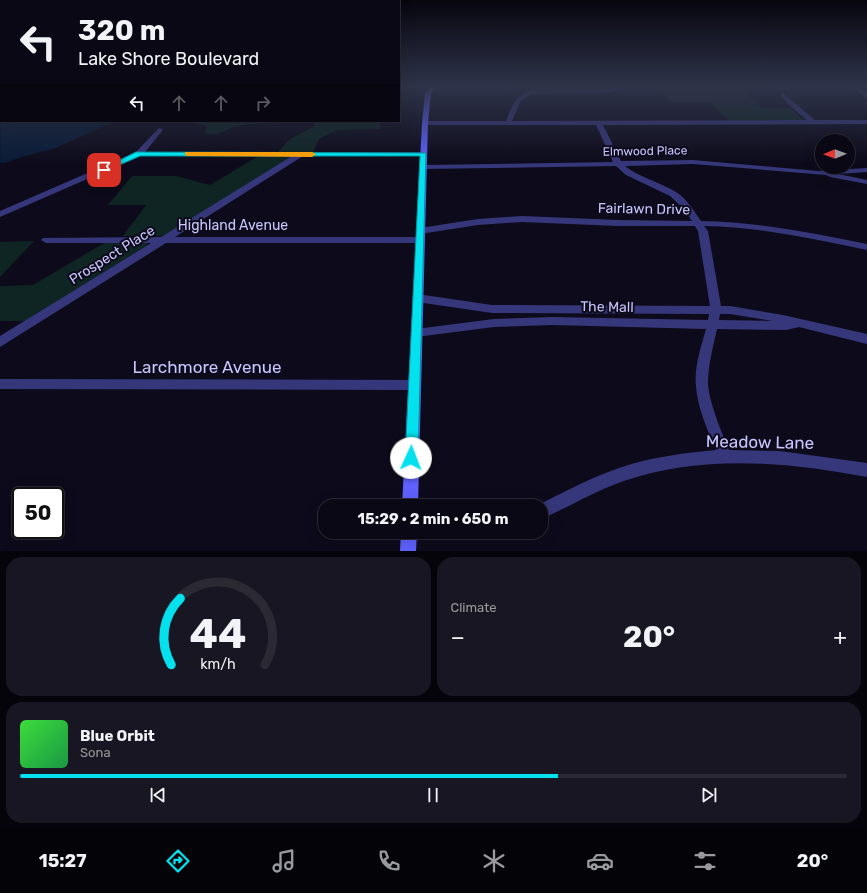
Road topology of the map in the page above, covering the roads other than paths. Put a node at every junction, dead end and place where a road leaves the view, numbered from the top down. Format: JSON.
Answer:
{"nodes":[{"id":1,"x":426,"y":112,"type":"edge"},
{"id":2,"x":513,"y":112,"type":"edge"},
{"id":3,"x":800,"y":112,"type":"edge"},
{"id":4,"x":812,"y":122,"type":"junction"},
{"id":5,"x":867,"y":122,"type":"edge"},
{"id":6,"x":425,"y":123,"type":"junction"},
{"id":7,"x":508,"y":123,"type":"junction"},
{"id":8,"x":599,"y":123,"type":"junction"},
{"id":9,"x":160,"y":130,"type":"dead end"},
{"id":10,"x":139,"y":154,"type":"junction"},
{"id":11,"x":301,"y":154,"type":"junction"},
{"id":12,"x":423,"y":154,"type":"junction"},
{"id":13,"x":618,"y":164,"type":"junction"},
{"id":14,"x":423,"y":167,"type":"junction"},
{"id":15,"x":867,"y":170,"type":"edge"},
{"id":16,"x":855,"y":171,"type":"edge"},
{"id":17,"x":815,"y":173,"type":"edge"},
{"id":18,"x":823,"y":174,"type":"edge"},
{"id":19,"x":867,"y":182,"type":"edge"},
{"id":20,"x":0,"y":214,"type":"edge"},
{"id":21,"x":699,"y":224,"type":"junction"},
{"id":22,"x":419,"y":236,"type":"junction"},
{"id":23,"x":164,"y":239,"type":"junction"},
{"id":24,"x":46,"y":240,"type":"dead end"},
{"id":25,"x":867,"y":247,"type":"edge"},
{"id":26,"x":417,"y":298,"type":"junction"},
{"id":27,"x":716,"y":309,"type":"junction"},
{"id":28,"x":798,"y":323,"type":"junction"},
{"id":29,"x":713,"y":324,"type":"junction"},
{"id":30,"x":416,"y":333,"type":"junction"},
{"id":31,"x":867,"y":338,"type":"edge"},
{"id":32,"x":0,"y":342,"type":"edge"},
{"id":33,"x":0,"y":384,"type":"edge"},
{"id":34,"x":414,"y":386,"type":"junction"},
{"id":35,"x":725,"y":456,"type":"junction"},
{"id":36,"x":867,"y":470,"type":"edge"},
{"id":37,"x":410,"y":499,"type":"edge"},
{"id":38,"x":548,"y":508,"type":"edge"},
{"id":39,"x":409,"y":539,"type":"edge"},
{"id":40,"x":408,"y":551,"type":"edge"}],
"edges":[{"from":1,"to":6,"type":"main road"},
{"from":2,"to":7,"type":"street"},
{"from":3,"to":4,"type":"street"},
{"from":4,"to":5,"type":"street"},
{"from":4,"to":8,"type":"street"},
{"from":6,"to":7,"type":"street"},
{"from":6,"to":12,"type":"main road"},
{"from":7,"to":8,"type":"street"},
{"from":8,"to":13,"type":"street"},
{"from":9,"to":10,"type":"street"},
{"from":10,"to":11,"type":"street"},
{"from":10,"to":20,"type":"street"},
{"from":11,"to":12,"type":"street"},
{"from":11,"to":23,"type":"street","name":"Prospect Place"},
{"from":12,"to":14,"type":"main road"},
{"from":13,"to":14,"type":"street","name":"Elmwood Place"},
{"from":13,"to":17,"type":"street","name":"Elmwood Place"},
{"from":13,"to":21,"type":"street"},
{"from":14,"to":22,"type":"main road"},
{"from":15,"to":16,"type":"street","name":"Elmwood Place"},
{"from":18,"to":19,"type":"street"},
{"from":21,"to":22,"type":"street","name":"Fairlawn Drive"},
{"from":21,"to":25,"type":"street","name":"Fairlawn Drive"},
{"from":21,"to":27,"type":"street"},
{"from":22,"to":23,"type":"street","name":"Highland Avenue"},
{"from":22,"to":26,"type":"main road"},
{"from":23,"to":24,"type":"street","name":"Highland Avenue"},
{"from":23,"to":32,"type":"street","name":"Prospect Place"},
{"from":26,"to":27,"type":"street","name":"The Mall"},
{"from":26,"to":30,"type":"main road"},
{"from":27,"to":28,"type":"street","name":"The Mall"},
{"from":27,"to":29,"type":"street"},
{"from":28,"to":29,"type":"street","name":"The Mall"},
{"from":28,"to":31,"type":"street","name":"The Mall"},
{"from":29,"to":30,"type":"street","name":"The Mall"},
{"from":29,"to":35,"type":"street"},
{"from":30,"to":34,"type":"main road"},
{"from":33,"to":34,"type":"street","name":"Larchmore Avenue"},
{"from":34,"to":37,"type":"main road"},
{"from":35,"to":36,"type":"street","name":"Meadow Lane"},
{"from":35,"to":38,"type":"street","name":"Meadow Lane"},
{"from":39,"to":40,"type":"main road"}]}
